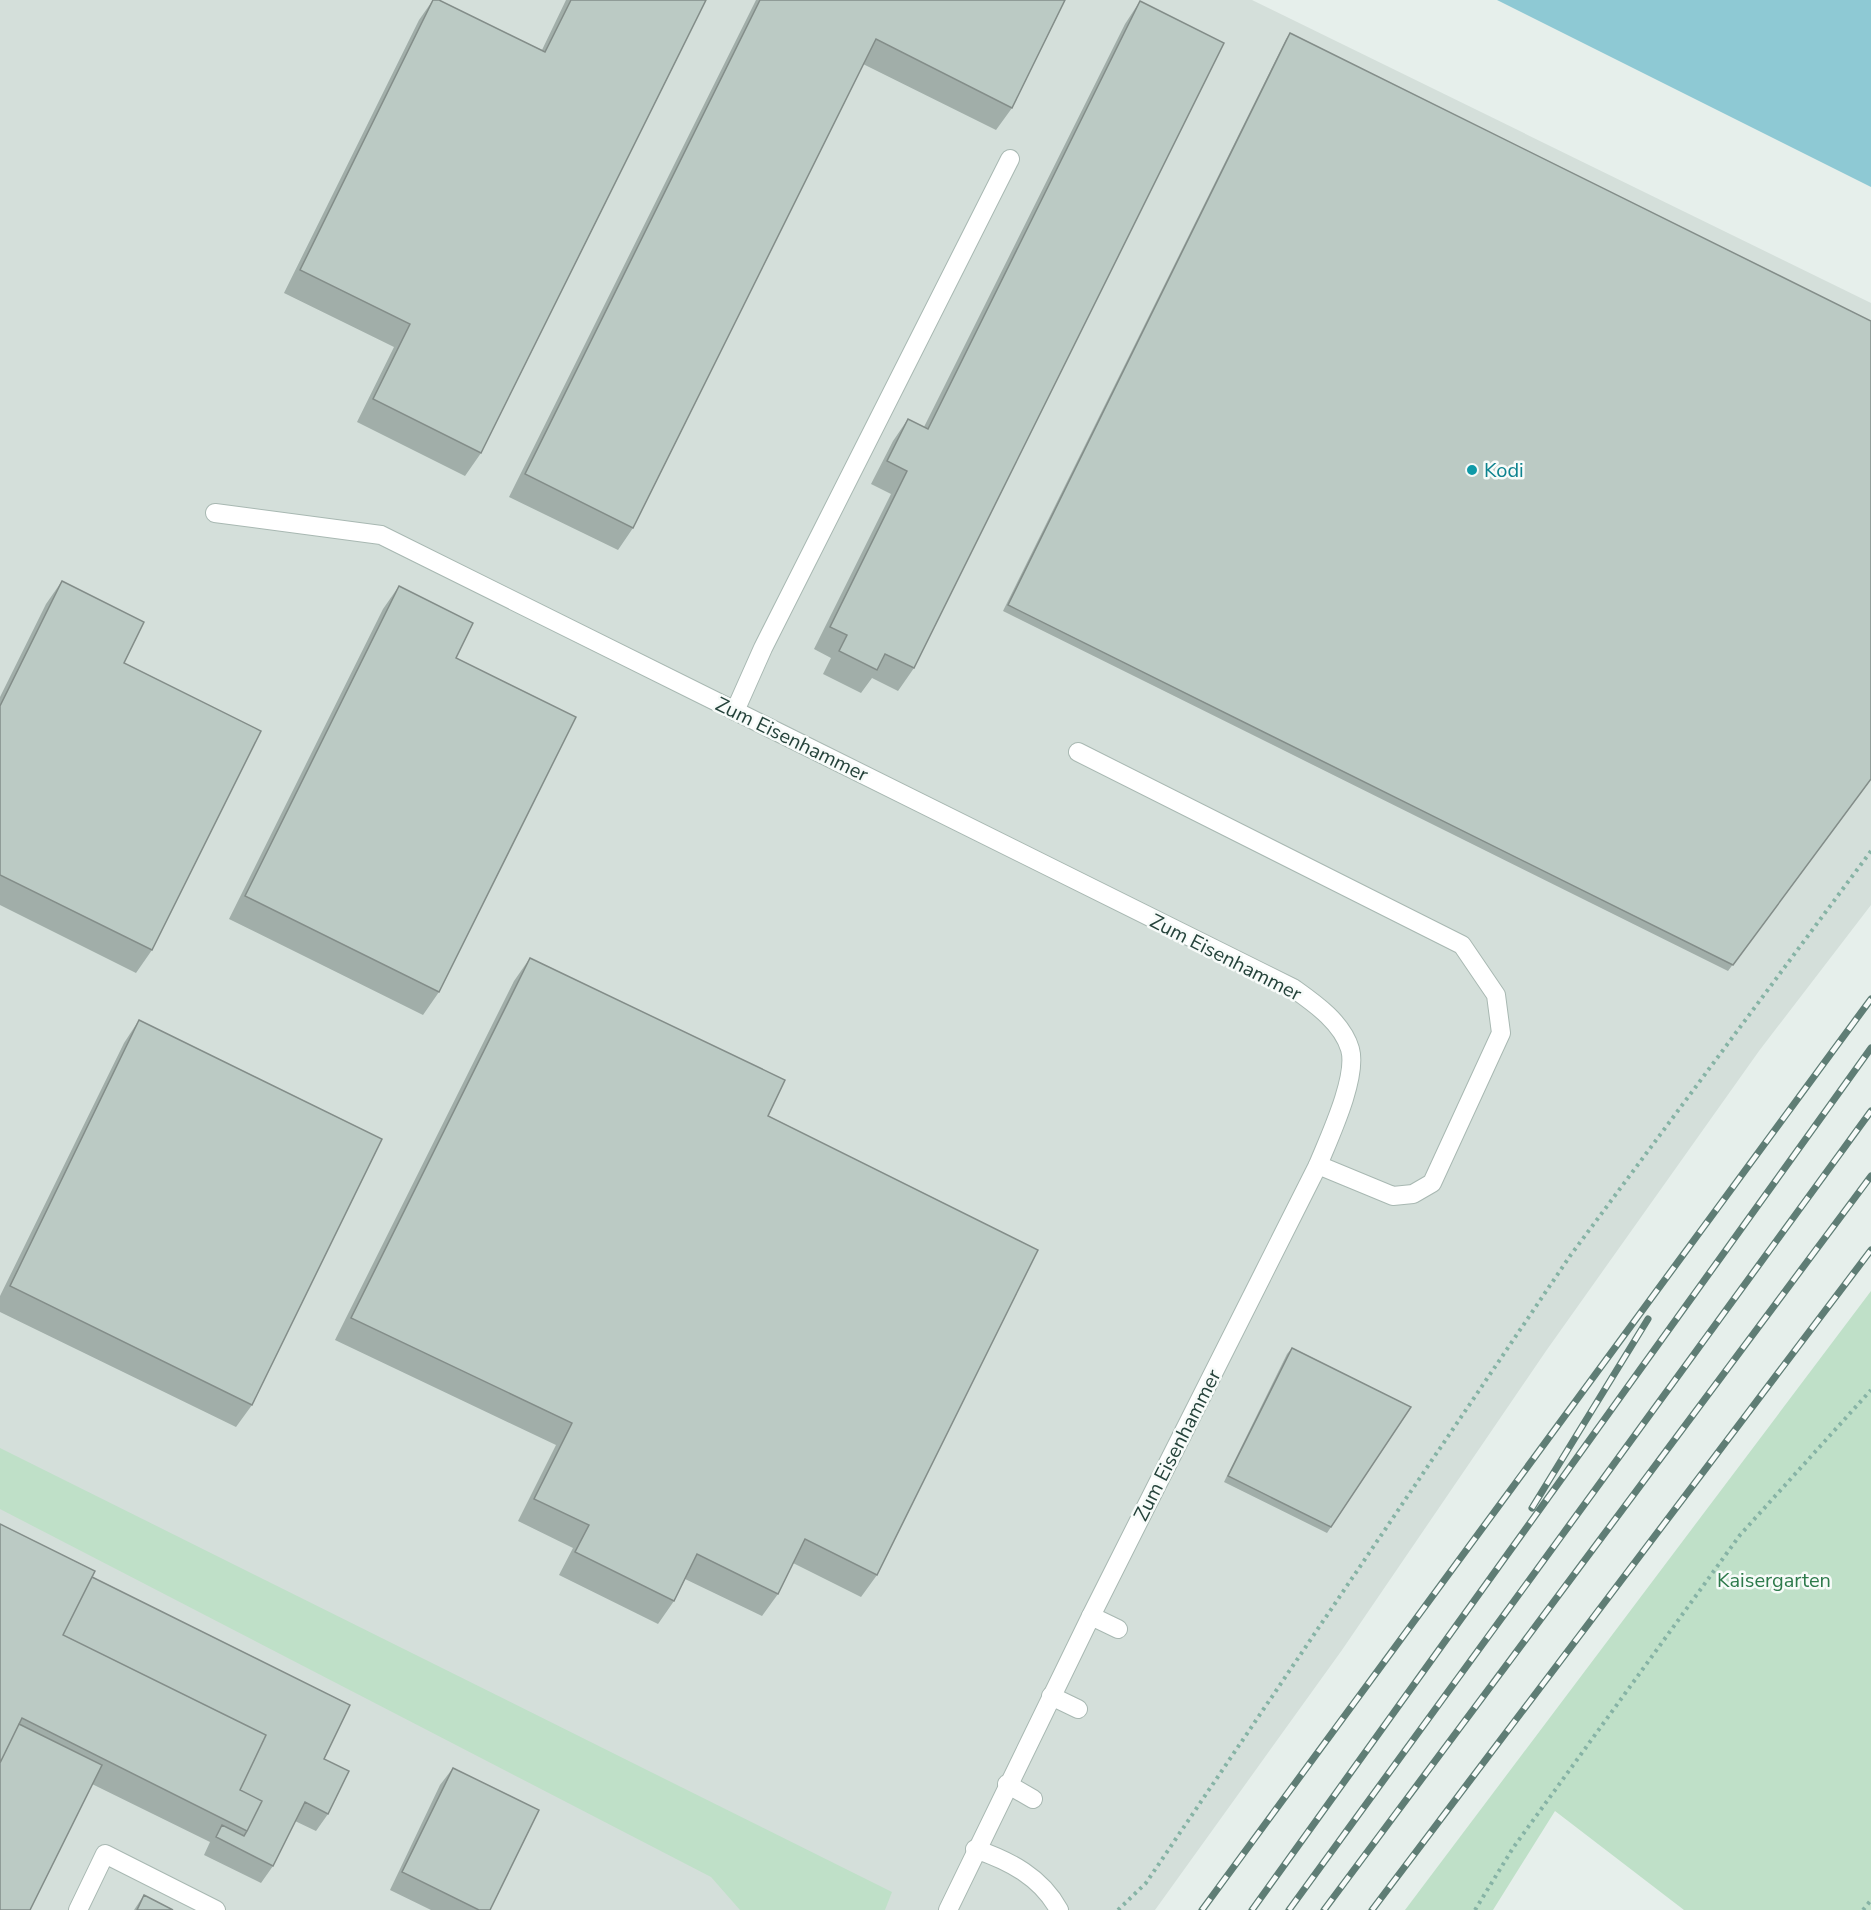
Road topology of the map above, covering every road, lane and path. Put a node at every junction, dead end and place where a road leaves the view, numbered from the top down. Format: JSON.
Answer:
{"nodes":[{"id":1,"x":1010,"y":159,"type":"dead end"},
{"id":2,"x":215,"y":513,"type":"dead end"},
{"id":3,"x":735,"y":711,"type":"junction"},
{"id":4,"x":1078,"y":752,"type":"dead end"},
{"id":5,"x":1871,"y":851,"type":"edge"},
{"id":6,"x":1318,"y":1165,"type":"junction"},
{"id":7,"x":1871,"y":1390,"type":"edge"},
{"id":8,"x":1090,"y":1616,"type":"junction"},
{"id":9,"x":1118,"y":1629,"type":"dead end"},
{"id":10,"x":1051,"y":1696,"type":"junction"},
{"id":11,"x":1078,"y":1709,"type":"dead end"},
{"id":12,"x":1007,"y":1784,"type":"junction"},
{"id":13,"x":1033,"y":1798,"type":"dead end"},
{"id":14,"x":975,"y":1849,"type":"junction"},
{"id":15,"x":1871,"y":1900,"type":"edge"},
{"id":16,"x":78,"y":1910,"type":"edge"},
{"id":17,"x":216,"y":1910,"type":"edge"},
{"id":18,"x":948,"y":1910,"type":"edge"},
{"id":19,"x":1059,"y":1910,"type":"edge"},
{"id":20,"x":1118,"y":1910,"type":"edge"},
{"id":21,"x":1475,"y":1910,"type":"edge"},
{"id":22,"x":1863,"y":1910,"type":"edge"}],
"edges":[{"from":1,"to":3,"type":"street"},
{"from":2,"to":3,"type":"street","name":"Zum Eisenhammer"},
{"from":3,"to":6,"type":"street","name":"Zum Eisenhammer"},
{"from":4,"to":6,"type":"street"},
{"from":5,"to":20,"type":"path"},
{"from":6,"to":8,"type":"street","name":"Zum Eisenhammer"},
{"from":7,"to":21,"type":"path"},
{"from":8,"to":9,"type":"street"},
{"from":8,"to":10,"type":"street","name":"Zum Eisenhammer"},
{"from":10,"to":11,"type":"street"},
{"from":10,"to":12,"type":"street","name":"Zum Eisenhammer"},
{"from":12,"to":13,"type":"street"},
{"from":12,"to":14,"type":"street","name":"Zum Eisenhammer"},
{"from":14,"to":18,"type":"street","name":"Zum Eisenhammer"},
{"from":14,"to":19,"type":"street"},
{"from":15,"to":22,"type":"path"},
{"from":16,"to":17,"type":"street"}]}
